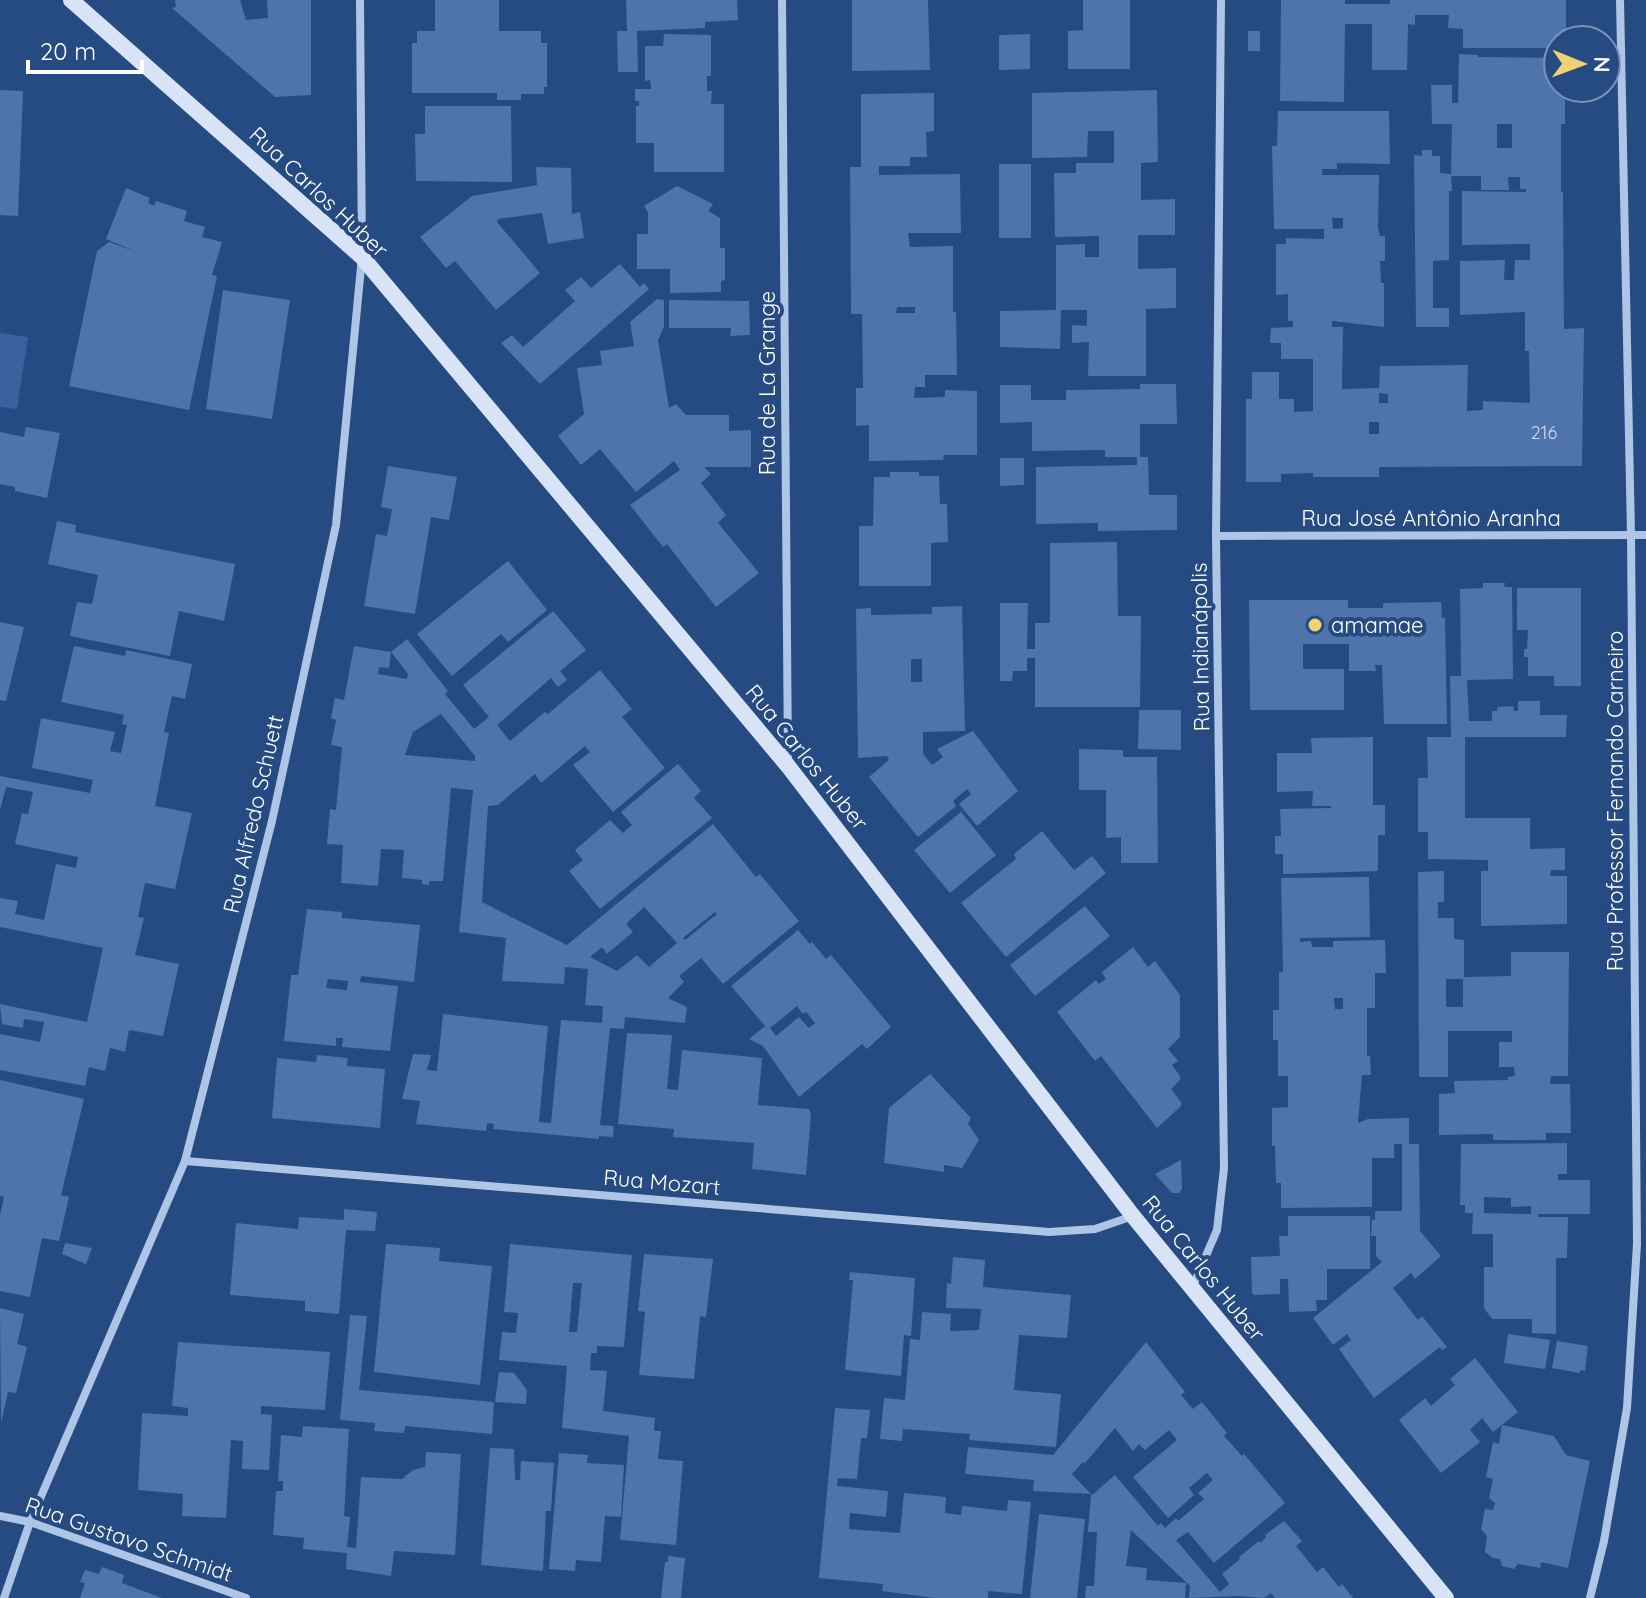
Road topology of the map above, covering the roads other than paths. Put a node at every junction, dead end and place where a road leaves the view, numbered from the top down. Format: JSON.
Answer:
{"nodes":[{"id":1,"x":71,"y":0,"type":"edge"},
{"id":2,"x":360,"y":0,"type":"edge"},
{"id":3,"x":782,"y":0,"type":"edge"},
{"id":4,"x":1221,"y":0,"type":"edge"},
{"id":5,"x":1620,"y":0,"type":"edge"},
{"id":6,"x":362,"y":257,"type":"junction"},
{"id":7,"x":1631,"y":535,"type":"junction"},
{"id":8,"x":1646,"y":535,"type":"edge"},
{"id":9,"x":1216,"y":536,"type":"junction"},
{"id":10,"x":788,"y":766,"type":"junction"},
{"id":11,"x":185,"y":1161,"type":"junction"},
{"id":12,"x":1133,"y":1216,"type":"junction"},
{"id":13,"x":1192,"y":1288,"type":"junction"},
{"id":14,"x":0,"y":1516,"type":"edge"},
{"id":15,"x":30,"y":1522,"type":"junction"},
{"id":16,"x":4,"y":1598,"type":"edge"},
{"id":17,"x":246,"y":1598,"type":"edge"},
{"id":18,"x":1446,"y":1598,"type":"edge"},
{"id":19,"x":1590,"y":1598,"type":"edge"}],
"edges":[{"from":1,"to":6,"type":"main road","name":"Rua Carlos Huber"},
{"from":2,"to":6,"type":"street","name":"Rua Alfredo Schuett"},
{"from":3,"to":10,"type":"street","name":"Rua de La Grange"},
{"from":4,"to":9,"type":"street","name":"Rua Indianápolis"},
{"from":5,"to":7,"type":"street","name":"Rua Professor Fernando Carneiro"},
{"from":6,"to":10,"type":"main road","name":"Rua Carlos Huber"},
{"from":6,"to":11,"type":"street","name":"Rua Alfredo Schuett"},
{"from":7,"to":8,"type":"street","name":"Rua José Antônio Aranha"},
{"from":7,"to":9,"type":"street","name":"Rua José Antônio Aranha"},
{"from":7,"to":19,"type":"street","name":"Rua Professor Fernando Carneiro"},
{"from":9,"to":13,"type":"street","name":"Rua Indianápolis"},
{"from":10,"to":12,"type":"main road","name":"Rua Carlos Huber"},
{"from":11,"to":12,"type":"street","name":"Rua Mozart"},
{"from":11,"to":15,"type":"street","name":"Rua Alfredo Schuett"},
{"from":12,"to":13,"type":"main road","name":"Rua Carlos Huber"},
{"from":13,"to":18,"type":"main road","name":"Rua Carlos Huber"},
{"from":14,"to":15,"type":"street","name":"Rua Gustavo Schmidt"},
{"from":15,"to":16,"type":"street","name":"Rua Alfredo Schuett"},
{"from":15,"to":17,"type":"street","name":"Rua Gustavo Schmidt"}]}
